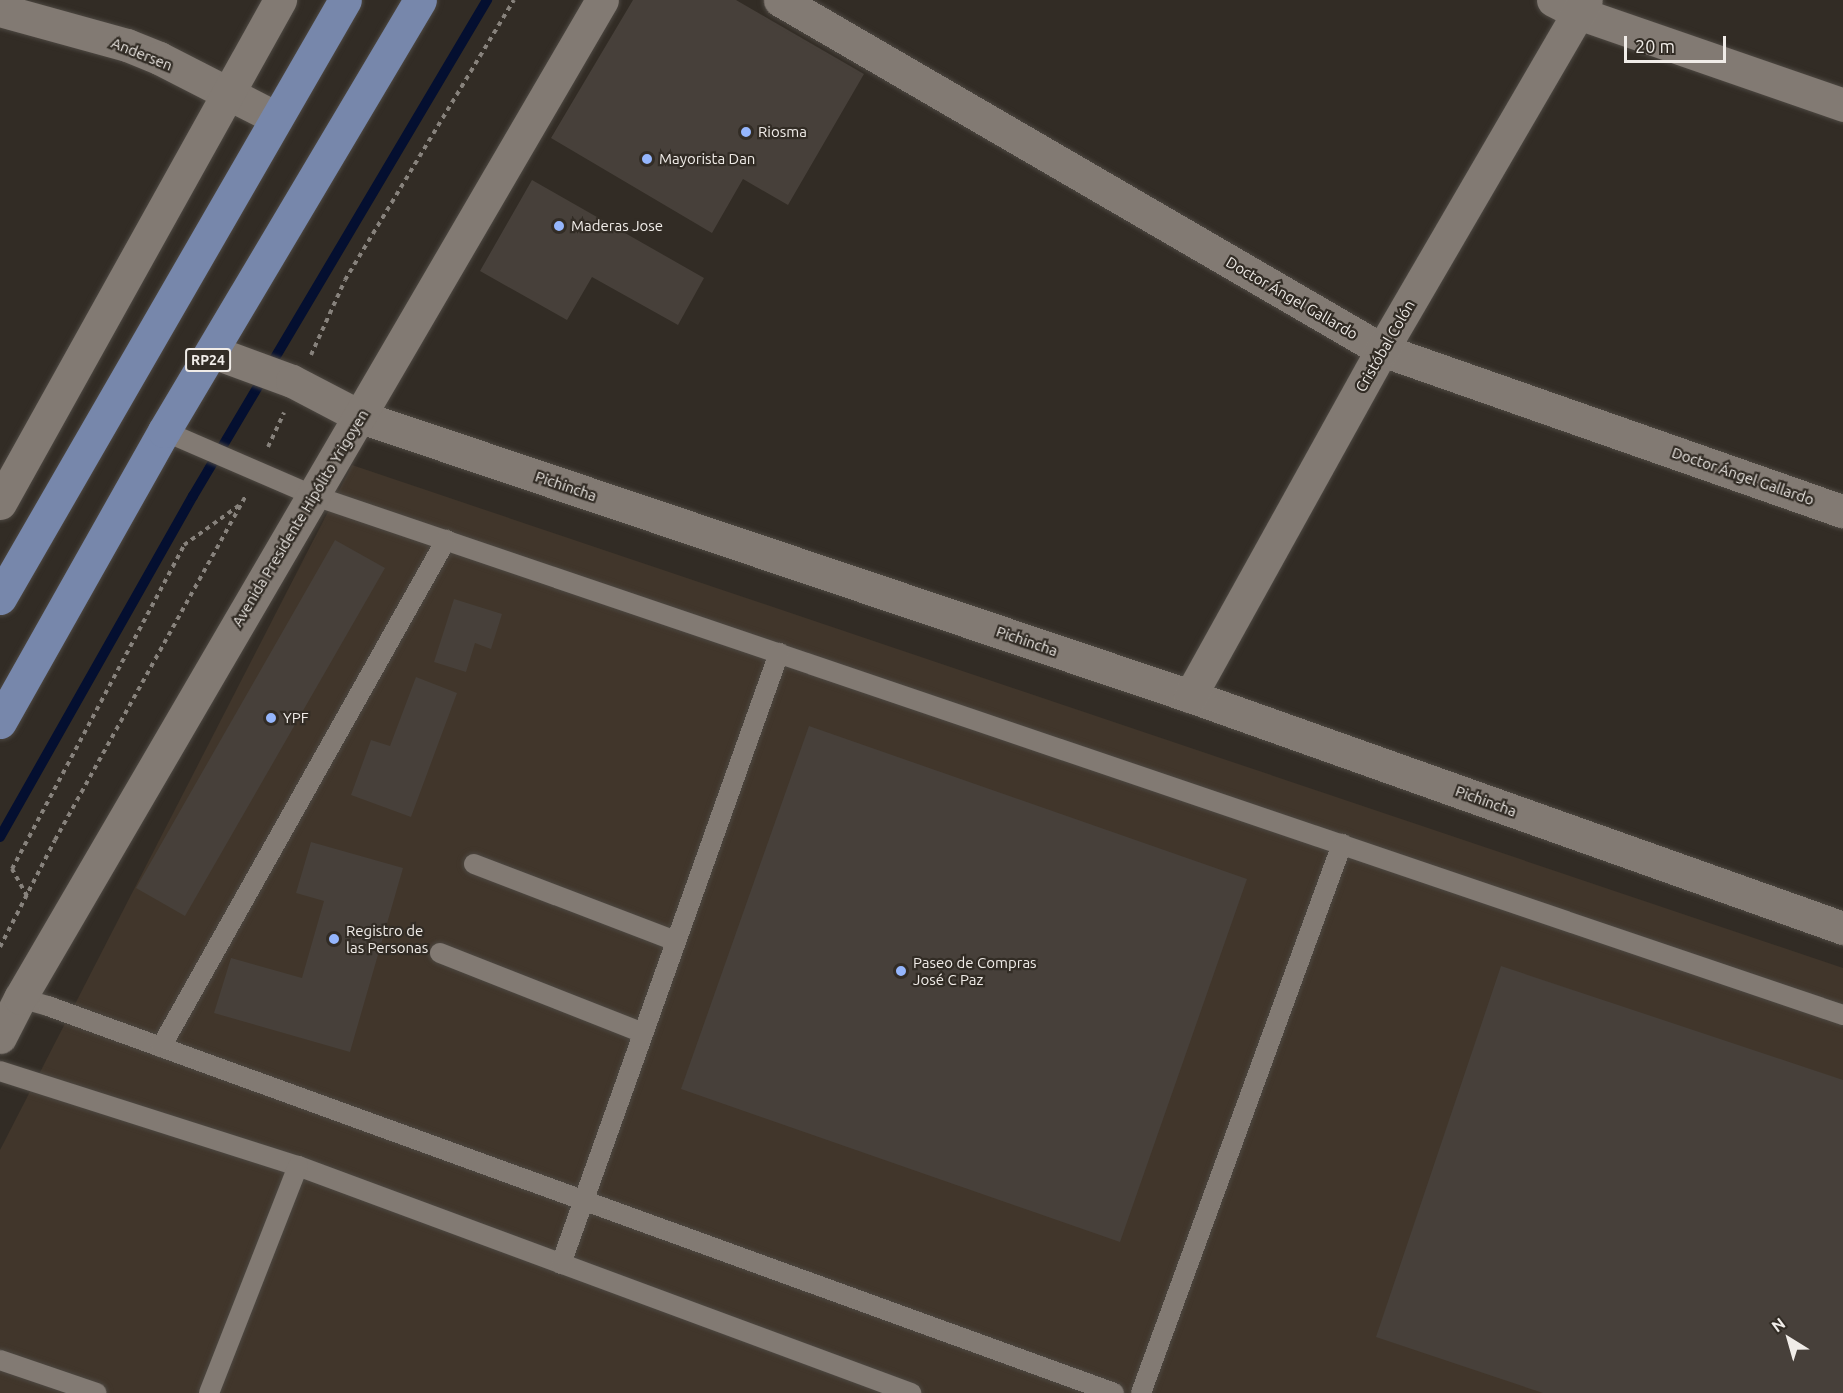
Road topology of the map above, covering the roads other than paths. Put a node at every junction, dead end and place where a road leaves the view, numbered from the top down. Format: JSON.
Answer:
{"nodes":[{"id":1,"x":280,"y":0,"type":"edge"},
{"id":2,"x":345,"y":0,"type":"edge"},
{"id":3,"x":420,"y":0,"type":"edge"},
{"id":4,"x":602,"y":0,"type":"edge"},
{"id":5,"x":780,"y":0,"type":"edge"},
{"id":6,"x":1573,"y":4,"type":"edge"},
{"id":7,"x":0,"y":10,"type":"edge"},
{"id":8,"x":228,"y":93,"type":"junction"},
{"id":9,"x":1843,"y":105,"type":"edge"},
{"id":10,"x":276,"y":118,"type":"junction"},
{"id":11,"x":1382,"y":350,"type":"junction"},
{"id":12,"x":213,"y":352,"type":"junction"},
{"id":13,"x":361,"y":417,"type":"junction"},
{"id":14,"x":164,"y":431,"type":"junction"},
{"id":15,"x":312,"y":495,"type":"junction"},
{"id":16,"x":0,"y":503,"type":"edge"},
{"id":17,"x":1843,"y":511,"type":"edge"},
{"id":18,"x":446,"y":540,"type":"junction"},
{"id":19,"x":0,"y":598,"type":"edge"},
{"id":20,"x":779,"y":653,"type":"junction"},
{"id":21,"x":1190,"y":696,"type":"junction"},
{"id":22,"x":0,"y":722,"type":"edge"},
{"id":23,"x":1341,"y":844,"type":"junction"},
{"id":24,"x":474,"y":864,"type":"dead end"},
{"id":25,"x":1843,"y":927,"type":"edge"},
{"id":26,"x":676,"y":941,"type":"junction"},
{"id":27,"x":440,"y":953,"type":"dead end"},
{"id":28,"x":10,"y":998,"type":"edge"},
{"id":29,"x":1843,"y":1015,"type":"edge"},
{"id":30,"x":643,"y":1033,"type":"junction"},
{"id":31,"x":0,"y":1037,"type":"edge"},
{"id":32,"x":161,"y":1047,"type":"junction"},
{"id":33,"x":0,"y":1071,"type":"edge"},
{"id":34,"x":297,"y":1166,"type":"junction"},
{"id":35,"x":583,"y":1202,"type":"junction"},
{"id":36,"x":561,"y":1264,"type":"junction"},
{"id":37,"x":0,"y":1360,"type":"edge"},
{"id":38,"x":97,"y":1393,"type":"edge"},
{"id":39,"x":209,"y":1393,"type":"edge"},
{"id":40,"x":911,"y":1393,"type":"edge"},
{"id":41,"x":1114,"y":1393,"type":"edge"},
{"id":42,"x":1141,"y":1393,"type":"edge"}],
"edges":[{"from":1,"to":8,"type":"street"},
{"from":2,"to":10,"type":"main road"},
{"from":3,"to":12,"type":"main road","number":"RP24"},
{"from":4,"to":13,"type":"street","name":"Avenida Presidente Hipólito Yrigoyen"},
{"from":5,"to":11,"type":"street","name":"Doctor Ángel Gallardo"},
{"from":6,"to":9,"type":"street"},
{"from":6,"to":11,"type":"street","name":"Cristóbal Colón"},
{"from":7,"to":8,"type":"street","name":"Andersen"},
{"from":8,"to":10,"type":"street","name":"Andersen"},
{"from":8,"to":16,"type":"street"},
{"from":10,"to":19,"type":"main road"},
{"from":11,"to":17,"type":"street","name":"Doctor Ángel Gallardo"},
{"from":11,"to":21,"type":"street","name":"Cristóbal Colón"},
{"from":12,"to":13,"type":"street","name":"Pichincha"},
{"from":12,"to":14,"type":"main road","number":"RP24"},
{"from":13,"to":15,"type":"street","name":"Avenida Presidente Hipólito Yrigoyen"},
{"from":13,"to":21,"type":"street","name":"Pichincha"},
{"from":14,"to":15,"type":"lane"},
{"from":14,"to":22,"type":"main road","number":"RP24"},
{"from":15,"to":18,"type":"lane"},
{"from":15,"to":28,"type":"street","name":"Avenida Presidente Hipólito Yrigoyen"},
{"from":18,"to":20,"type":"lane"},
{"from":18,"to":32,"type":"lane"},
{"from":20,"to":23,"type":"lane"},
{"from":20,"to":26,"type":"lane"},
{"from":21,"to":25,"type":"street","name":"Pichincha"},
{"from":23,"to":29,"type":"lane"},
{"from":23,"to":42,"type":"lane"},
{"from":24,"to":26,"type":"lane"},
{"from":26,"to":30,"type":"lane"},
{"from":27,"to":30,"type":"lane"},
{"from":28,"to":31,"type":"street","name":"Avenida Presidente Hipólito Yrigoyen"},
{"from":28,"to":32,"type":"lane"},
{"from":30,"to":35,"type":"lane"},
{"from":32,"to":35,"type":"lane"},
{"from":33,"to":34,"type":"lane"},
{"from":34,"to":36,"type":"lane"},
{"from":34,"to":39,"type":"lane"},
{"from":35,"to":36,"type":"lane"},
{"from":35,"to":41,"type":"lane"},
{"from":36,"to":40,"type":"lane"},
{"from":37,"to":38,"type":"lane"}]}
